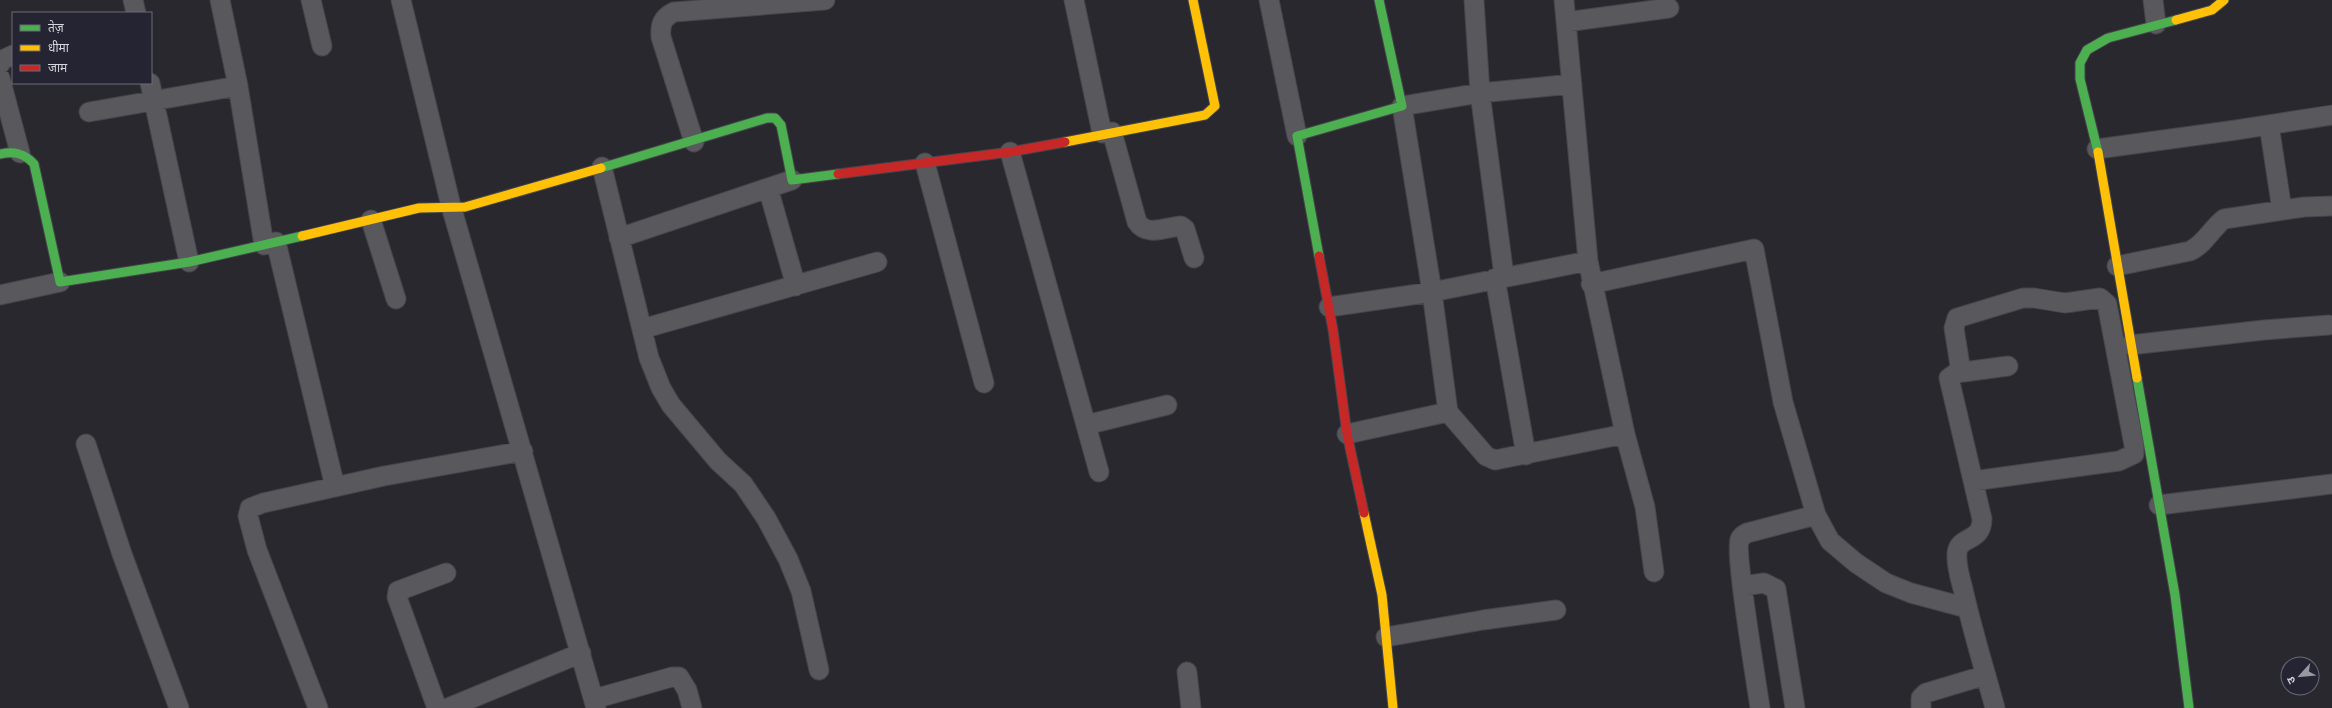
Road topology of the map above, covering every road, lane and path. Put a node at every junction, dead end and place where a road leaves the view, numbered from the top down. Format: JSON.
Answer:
{"nodes":[{"id":1,"x":133,"y":0,"type":"edge"},
{"id":2,"x":220,"y":0,"type":"edge"},
{"id":3,"x":310,"y":0,"type":"edge"},
{"id":4,"x":401,"y":0,"type":"edge"},
{"id":5,"x":825,"y":0,"type":"edge"},
{"id":6,"x":1074,"y":0,"type":"edge"},
{"id":7,"x":1193,"y":0,"type":"edge"},
{"id":8,"x":1269,"y":0,"type":"edge"},
{"id":9,"x":1379,"y":0,"type":"edge"},
{"id":10,"x":1474,"y":0,"type":"edge"},
{"id":11,"x":1564,"y":0,"type":"edge"},
{"id":12,"x":2153,"y":0,"type":"edge"},
{"id":13,"x":2224,"y":0,"type":"edge"},
{"id":14,"x":792,"y":2,"type":"edge"},
{"id":15,"x":1669,"y":8,"type":"dead end"},
{"id":16,"x":136,"y":12,"type":"edge"},
{"id":17,"x":1566,"y":22,"type":"junction"},
{"id":18,"x":2156,"y":24,"type":"junction"},
{"id":19,"x":322,"y":46,"type":"dead end"},
{"id":20,"x":12,"y":55,"type":"edge"},
{"id":21,"x":0,"y":64,"type":"edge"},
{"id":22,"x":0,"y":78,"type":"edge"},
{"id":23,"x":1572,"y":84,"type":"junction"},
{"id":24,"x":238,"y":86,"type":"junction"},
{"id":25,"x":151,"y":91,"type":"edge"},
{"id":26,"x":1480,"y":93,"type":"junction"},
{"id":27,"x":1402,"y":106,"type":"junction"},
{"id":28,"x":89,"y":112,"type":"dead end"},
{"id":29,"x":2332,"y":115,"type":"edge"},
{"id":30,"x":2268,"y":124,"type":"junction"},
{"id":31,"x":1107,"y":132,"type":"junction"},
{"id":32,"x":1297,"y":136,"type":"junction"},
{"id":33,"x":694,"y":142,"type":"junction"},
{"id":34,"x":2096,"y":149,"type":"junction"},
{"id":35,"x":1010,"y":152,"type":"junction"},
{"id":36,"x":20,"y":153,"type":"junction"},
{"id":37,"x":0,"y":154,"type":"edge"},
{"id":38,"x":925,"y":163,"type":"junction"},
{"id":39,"x":602,"y":167,"type":"junction"},
{"id":40,"x":792,"y":180,"type":"junction"},
{"id":41,"x":768,"y":188,"type":"junction"},
{"id":42,"x":451,"y":206,"type":"junction"},
{"id":43,"x":2332,"y":206,"type":"edge"},
{"id":44,"x":2282,"y":210,"type":"junction"},
{"id":45,"x":371,"y":220,"type":"junction"},
{"id":46,"x":619,"y":238,"type":"junction"},
{"id":47,"x":270,"y":243,"type":"junction"},
{"id":48,"x":1194,"y":258,"type":"dead end"},
{"id":49,"x":1588,"y":261,"type":"junction"},
{"id":50,"x":189,"y":262,"type":"junction"},
{"id":51,"x":877,"y":262,"type":"dead end"},
{"id":52,"x":2117,"y":266,"type":"junction"},
{"id":53,"x":1499,"y":277,"type":"junction"},
{"id":54,"x":60,"y":282,"type":"junction"},
{"id":55,"x":1591,"y":284,"type":"junction"},
{"id":56,"x":796,"y":286,"type":"junction"},
{"id":57,"x":1432,"y":292,"type":"junction"},
{"id":58,"x":0,"y":295,"type":"edge"},
{"id":59,"x":396,"y":299,"type":"dead end"},
{"id":60,"x":1329,"y":307,"type":"junction"},
{"id":61,"x":2329,"y":325,"type":"dead end"},
{"id":62,"x":642,"y":330,"type":"junction"},
{"id":63,"x":2130,"y":345,"type":"junction"},
{"id":64,"x":2008,"y":366,"type":"dead end"},
{"id":65,"x":1961,"y":372,"type":"junction"},
{"id":66,"x":984,"y":383,"type":"dead end"},
{"id":67,"x":2132,"y":393,"type":"junction"},
{"id":68,"x":1167,"y":405,"type":"dead end"},
{"id":69,"x":1448,"y":412,"type":"junction"},
{"id":70,"x":1086,"y":425,"type":"junction"},
{"id":71,"x":1347,"y":434,"type":"junction"},
{"id":72,"x":1625,"y":434,"type":"junction"},
{"id":73,"x":86,"y":444,"type":"dead end"},
{"id":74,"x":522,"y":451,"type":"junction"},
{"id":75,"x":1526,"y":455,"type":"junction"},
{"id":76,"x":1099,"y":472,"type":"dead end"},
{"id":77,"x":1973,"y":481,"type":"junction"},
{"id":78,"x":2332,"y":484,"type":"edge"},
{"id":79,"x":335,"y":487,"type":"junction"},
{"id":80,"x":2159,"y":505,"type":"junction"},
{"id":81,"x":1816,"y":515,"type":"junction"},
{"id":82,"x":1654,"y":572,"type":"dead end"},
{"id":83,"x":446,"y":573,"type":"dead end"},
{"id":84,"x":1743,"y":586,"type":"junction"},
{"id":85,"x":1967,"y":608,"type":"junction"},
{"id":86,"x":1556,"y":610,"type":"dead end"},
{"id":87,"x":1386,"y":637,"type":"junction"},
{"id":88,"x":581,"y":653,"type":"junction"},
{"id":89,"x":819,"y":670,"type":"dead end"},
{"id":90,"x":1187,"y":672,"type":"dead end"},
{"id":91,"x":1986,"y":675,"type":"junction"},
{"id":92,"x":595,"y":703,"type":"edge"},
{"id":93,"x":179,"y":708,"type":"edge"},
{"id":94,"x":318,"y":708,"type":"edge"},
{"id":95,"x":437,"y":708,"type":"edge"},
{"id":96,"x":448,"y":708,"type":"edge"},
{"id":97,"x":692,"y":708,"type":"edge"},
{"id":98,"x":1191,"y":708,"type":"edge"},
{"id":99,"x":1393,"y":708,"type":"edge"},
{"id":100,"x":1760,"y":708,"type":"edge"},
{"id":101,"x":1795,"y":708,"type":"edge"},
{"id":102,"x":1921,"y":708,"type":"edge"},
{"id":103,"x":1994,"y":708,"type":"edge"},
{"id":104,"x":2189,"y":708,"type":"edge"}],
"edges":[{"from":1,"to":16,"type":"street"},
{"from":2,"to":24,"type":"street"},
{"from":3,"to":19,"type":"street"},
{"from":4,"to":42,"type":"street"},
{"from":5,"to":14,"type":"street"},
{"from":6,"to":31,"type":"street"},
{"from":7,"to":31,"type":"street"},
{"from":8,"to":32,"type":"street"},
{"from":9,"to":27,"type":"street"},
{"from":10,"to":26,"type":"street"},
{"from":11,"to":17,"type":"street"},
{"from":12,"to":18,"type":"street"},
{"from":13,"to":18,"type":"street"},
{"from":14,"to":33,"type":"street"},
{"from":15,"to":17,"type":"street"},
{"from":17,"to":23,"type":"street"},
{"from":18,"to":34,"type":"street"},
{"from":20,"to":21,"type":"street"},
{"from":22,"to":36,"type":"street"},
{"from":23,"to":26,"type":"street"},
{"from":23,"to":49,"type":"street"},
{"from":24,"to":25,"type":"street"},
{"from":24,"to":47,"type":"street"},
{"from":25,"to":28,"type":"street"},
{"from":25,"to":50,"type":"street"},
{"from":26,"to":27,"type":"street"},
{"from":26,"to":53,"type":"street"},
{"from":27,"to":32,"type":"street"},
{"from":27,"to":57,"type":"street"},
{"from":29,"to":30,"type":"street"},
{"from":30,"to":34,"type":"street"},
{"from":30,"to":44,"type":"street"},
{"from":31,"to":35,"type":"street"},
{"from":31,"to":48,"type":"street"},
{"from":32,"to":60,"type":"street"},
{"from":33,"to":39,"type":"street"},
{"from":33,"to":40,"type":"street"},
{"from":34,"to":52,"type":"street"},
{"from":35,"to":38,"type":"street"},
{"from":35,"to":70,"type":"street"},
{"from":36,"to":37,"type":"street"},
{"from":36,"to":54,"type":"street"},
{"from":38,"to":40,"type":"street"},
{"from":38,"to":66,"type":"street"},
{"from":39,"to":42,"type":"street"},
{"from":39,"to":46,"type":"street"},
{"from":40,"to":41,"type":"street"},
{"from":41,"to":46,"type":"street"},
{"from":41,"to":56,"type":"street"},
{"from":42,"to":45,"type":"street"},
{"from":42,"to":74,"type":"street"},
{"from":43,"to":44,"type":"street"},
{"from":44,"to":52,"type":"street"},
{"from":45,"to":47,"type":"street"},
{"from":45,"to":59,"type":"street"},
{"from":46,"to":62,"type":"street"},
{"from":47,"to":50,"type":"street"},
{"from":47,"to":79,"type":"street"},
{"from":49,"to":53,"type":"street"},
{"from":49,"to":55,"type":"street"},
{"from":50,"to":54,"type":"street"},
{"from":51,"to":56,"type":"street"},
{"from":52,"to":63,"type":"street"},
{"from":53,"to":57,"type":"street"},
{"from":53,"to":75,"type":"street"},
{"from":54,"to":58,"type":"street"},
{"from":55,"to":72,"type":"street"},
{"from":55,"to":81,"type":"street"},
{"from":56,"to":62,"type":"street"},
{"from":57,"to":60,"type":"street"},
{"from":57,"to":69,"type":"street"},
{"from":60,"to":71,"type":"street"},
{"from":61,"to":63,"type":"street"},
{"from":62,"to":89,"type":"street"},
{"from":63,"to":67,"type":"street"},
{"from":64,"to":65,"type":"street"},
{"from":65,"to":67,"type":"street"},
{"from":65,"to":77,"type":"street"},
{"from":67,"to":77,"type":"street"},
{"from":67,"to":80,"type":"street"},
{"from":68,"to":70,"type":"street"},
{"from":69,"to":71,"type":"street"},
{"from":69,"to":75,"type":"street"},
{"from":70,"to":76,"type":"street"},
{"from":71,"to":87,"type":"street"},
{"from":72,"to":75,"type":"street"},
{"from":72,"to":82,"type":"street"},
{"from":73,"to":93,"type":"street"},
{"from":74,"to":79,"type":"street"},
{"from":74,"to":88,"type":"street"},
{"from":77,"to":85,"type":"street"},
{"from":78,"to":80,"type":"street"},
{"from":79,"to":94,"type":"street"},
{"from":80,"to":104,"type":"street"},
{"from":81,"to":84,"type":"street"},
{"from":81,"to":85,"type":"street"},
{"from":83,"to":95,"type":"street"},
{"from":84,"to":100,"type":"street"},
{"from":84,"to":101,"type":"street"},
{"from":85,"to":91,"type":"street"},
{"from":86,"to":87,"type":"street"},
{"from":87,"to":99,"type":"street"},
{"from":88,"to":92,"type":"street"},
{"from":88,"to":96,"type":"street"},
{"from":90,"to":98,"type":"street"},
{"from":91,"to":102,"type":"street"},
{"from":91,"to":103,"type":"street"},
{"from":92,"to":97,"type":"street"}]}
